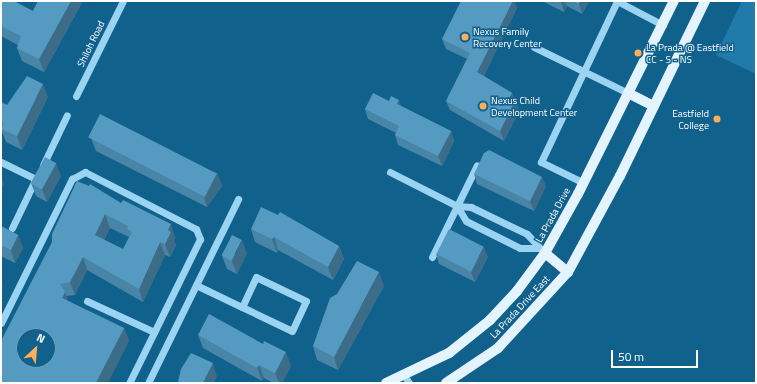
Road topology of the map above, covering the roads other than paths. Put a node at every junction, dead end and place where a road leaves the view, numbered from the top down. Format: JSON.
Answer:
{"nodes":[{"id":1,"x":123,"y":1,"type":"edge"},
{"id":2,"x":617,"y":1,"type":"edge"},
{"id":3,"x":674,"y":1,"type":"edge"},
{"id":4,"x":705,"y":1,"type":"edge"},
{"id":5,"x":663,"y":25,"type":"junction"},
{"id":6,"x":534,"y":46,"type":"dead end"},
{"id":7,"x":584,"y":71,"type":"junction"},
{"id":8,"x":628,"y":93,"type":"junction"},
{"id":9,"x":76,"y":96,"type":"dead end"},
{"id":10,"x":654,"y":106,"type":"junction"},
{"id":11,"x":68,"y":115,"type":"dead end"},
{"id":12,"x":1,"y":162,"type":"edge"},
{"id":13,"x":477,"y":166,"type":"edge"},
{"id":14,"x":390,"y":172,"type":"dead end"},
{"id":15,"x":36,"y":179,"type":"junction"},
{"id":16,"x":584,"y":183,"type":"junction"},
{"id":17,"x":238,"y":199,"type":"dead end"},
{"id":18,"x":457,"y":206,"type":"junction"},
{"id":19,"x":12,"y":228,"type":"dead end"},
{"id":20,"x":542,"y":251,"type":"junction"},
{"id":21,"x":432,"y":257,"type":"dead end"},
{"id":22,"x":568,"y":272,"type":"junction"},
{"id":23,"x":196,"y":285,"type":"junction"},
{"id":24,"x":87,"y":301,"type":"dead end"},
{"id":25,"x":242,"y":307,"type":"junction"},
{"id":26,"x":1,"y":323,"type":"edge"},
{"id":27,"x":154,"y":332,"type":"junction"},
{"id":28,"x":407,"y":379,"type":"edge"},
{"id":29,"x":129,"y":383,"type":"edge"},
{"id":30,"x":148,"y":383,"type":"edge"},
{"id":31,"x":386,"y":383,"type":"edge"},
{"id":32,"x":446,"y":383,"type":"edge"}],
"edges":[{"from":1,"to":9,"type":"street","name":"Shiloh Road"},
{"from":2,"to":5,"type":"street"},
{"from":2,"to":7,"type":"street"},
{"from":3,"to":5,"type":"main road","name":"La Prada Drive"},
{"from":4,"to":10,"type":"main road"},
{"from":5,"to":8,"type":"main road","name":"La Prada Drive"},
{"from":6,"to":7,"type":"street"},
{"from":7,"to":8,"type":"street"},
{"from":7,"to":16,"type":"street"},
{"from":8,"to":10,"type":"main road"},
{"from":8,"to":16,"type":"main road","name":"La Prada Drive"},
{"from":10,"to":22,"type":"main road"},
{"from":11,"to":15,"type":"street"},
{"from":12,"to":15,"type":"street"},
{"from":13,"to":18,"type":"street"},
{"from":14,"to":18,"type":"street"},
{"from":15,"to":19,"type":"street"},
{"from":16,"to":20,"type":"main road","name":"La Prada Drive"},
{"from":17,"to":23,"type":"street"},
{"from":18,"to":20,"type":"street"},
{"from":18,"to":20,"type":"street"},
{"from":18,"to":21,"type":"street"},
{"from":20,"to":22,"type":"main road"},
{"from":20,"to":28,"type":"main road","name":"La Prada Drive"},
{"from":22,"to":32,"type":"main road","name":"La Prada Drive East"},
{"from":23,"to":25,"type":"street"},
{"from":23,"to":30,"type":"street"},
{"from":24,"to":27,"type":"street"},
{"from":25,"to":25,"type":"street"},
{"from":26,"to":27,"type":"street"},
{"from":27,"to":29,"type":"street"},
{"from":28,"to":31,"type":"main road","name":"La Prada Drive"}]}
